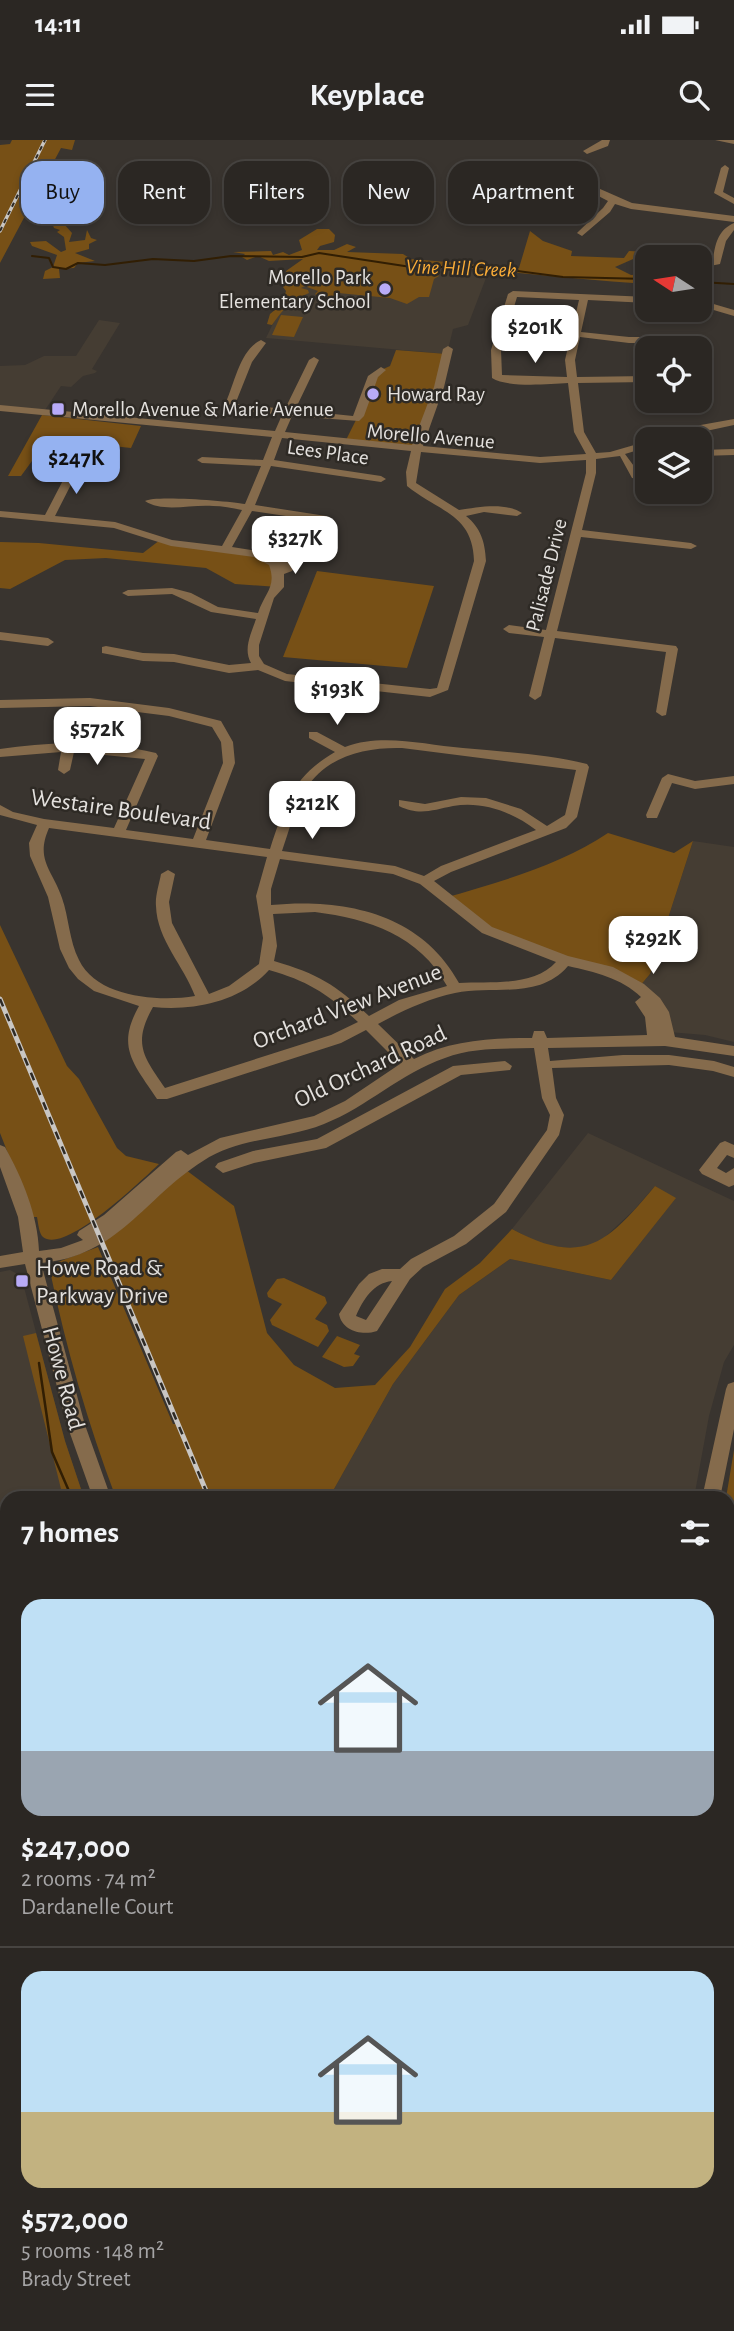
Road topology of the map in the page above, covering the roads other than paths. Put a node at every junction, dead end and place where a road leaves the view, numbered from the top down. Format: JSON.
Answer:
{"nodes":[{"id":1,"x":607,"y":140,"type":"edge"},
{"id":2,"x":719,"y":140,"type":"edge"},
{"id":3,"x":734,"y":141,"type":"edge"},
{"id":4,"x":587,"y":151,"type":"dead end"},
{"id":5,"x":725,"y":168,"type":"dead end"},
{"id":6,"x":598,"y":192,"type":"edge"},
{"id":7,"x":613,"y":200,"type":"junction"},
{"id":8,"x":734,"y":201,"type":"edge"},
{"id":9,"x":734,"y":219,"type":"edge"},
{"id":10,"x":734,"y":226,"type":"edge"},
{"id":11,"x":582,"y":233,"type":"dead end"},
{"id":12,"x":712,"y":263,"type":"edge"},
{"id":13,"x":584,"y":298,"type":"junction"},
{"id":14,"x":635,"y":300,"type":"edge"},
{"id":15,"x":712,"y":307,"type":"edge"},
{"id":16,"x":734,"y":313,"type":"edge"},
{"id":17,"x":575,"y":334,"type":"junction"},
{"id":18,"x":635,"y":340,"type":"edge"},
{"id":19,"x":261,"y":343,"type":"dead end"},
{"id":20,"x":448,"y":349,"type":"dead end"},
{"id":21,"x":314,"y":360,"type":"dead end"},
{"id":22,"x":381,"y":370,"type":"dead end"},
{"id":23,"x":572,"y":380,"type":"junction"},
{"id":24,"x":635,"y":382,"type":"edge"},
{"id":25,"x":1,"y":409,"type":"edge"},
{"id":26,"x":288,"y":414,"type":"junction"},
{"id":27,"x":734,"y":422,"type":"edge"},
{"id":28,"x":705,"y":427,"type":"edge"},
{"id":29,"x":734,"y":428,"type":"edge"},
{"id":30,"x":712,"y":433,"type":"edge"},
{"id":31,"x":278,"y":437,"type":"junction"},
{"id":32,"x":635,"y":448,"type":"edge"},
{"id":33,"x":417,"y":452,"type":"junction"},
{"id":34,"x":734,"y":452,"type":"edge"},
{"id":35,"x":712,"y":453,"type":"edge"},
{"id":36,"x":635,"y":454,"type":"edge"},
{"id":37,"x":624,"y":457,"type":"junction"},
{"id":38,"x":202,"y":460,"type":"dead end"},
{"id":39,"x":591,"y":461,"type":"junction"},
{"id":40,"x":77,"y":463,"type":"dead end"},
{"id":41,"x":269,"y":463,"type":"junction"},
{"id":42,"x":635,"y":474,"type":"edge"},
{"id":43,"x":381,"y":479,"type":"dead end"},
{"id":44,"x":150,"y":501,"type":"dead end"},
{"id":45,"x":248,"y":506,"type":"junction"},
{"id":46,"x":517,"y":513,"type":"dead end"},
{"id":47,"x":0,"y":514,"type":"edge"},
{"id":48,"x":457,"y":514,"type":"junction"},
{"id":49,"x":48,"y":517,"type":"junction"},
{"id":50,"x":326,"y":519,"type":"dead end"},
{"id":51,"x":577,"y":533,"type":"junction"},
{"id":52,"x":691,"y":546,"type":"dead end"},
{"id":53,"x":226,"y":548,"type":"junction"},
{"id":54,"x":128,"y":593,"type":"dead end"},
{"id":55,"x":264,"y":617,"type":"junction"},
{"id":56,"x":509,"y":629,"type":"dead end"},
{"id":57,"x":551,"y":634,"type":"junction"},
{"id":58,"x":0,"y":636,"type":"edge"},
{"id":59,"x":48,"y":642,"type":"dead end"},
{"id":60,"x":107,"y":650,"type":"dead end"},
{"id":61,"x":259,"y":666,"type":"junction"},
{"id":62,"x":535,"y":696,"type":"dead end"},
{"id":63,"x":0,"y":704,"type":"edge"},
{"id":64,"x":662,"y":712,"type":"dead end"},
{"id":65,"x":313,"y":735,"type":"dead end"},
{"id":66,"x":68,"y":749,"type":"junction"},
{"id":67,"x":0,"y":752,"type":"edge"},
{"id":68,"x":344,"y":752,"type":"junction"},
{"id":69,"x":64,"y":770,"type":"dead end"},
{"id":70,"x":734,"y":780,"type":"edge"},
{"id":71,"x":404,"y":803,"type":"dead end"},
{"id":72,"x":0,"y":809,"type":"edge"},
{"id":73,"x":652,"y":815,"type":"dead end"},
{"id":74,"x":44,"y":823,"type":"junction"},
{"id":75,"x":545,"y":831,"type":"junction"},
{"id":76,"x":119,"y":832,"type":"junction"},
{"id":77,"x":198,"y":844,"type":"junction"},
{"id":78,"x":276,"y":854,"type":"junction"},
{"id":79,"x":168,"y":874,"type":"dead end"},
{"id":80,"x":425,"y":881,"type":"junction"},
{"id":81,"x":265,"y":910,"type":"junction"},
{"id":82,"x":565,"y":960,"type":"junction"},
{"id":83,"x":266,"y":964,"type":"junction"},
{"id":84,"x":455,"y":988,"type":"junction"},
{"id":85,"x":204,"y":1000,"type":"junction"},
{"id":86,"x":148,"y":1003,"type":"junction"},
{"id":87,"x":369,"y":1023,"type":"junction"},
{"id":88,"x":662,"y":1036,"type":"junction"},
{"id":89,"x":608,"y":1037,"type":"junction"},
{"id":90,"x":539,"y":1039,"type":"junction"},
{"id":91,"x":734,"y":1042,"type":"edge"},
{"id":92,"x":454,"y":1045,"type":"junction"},
{"id":93,"x":734,"y":1051,"type":"edge"},
{"id":94,"x":612,"y":1062,"type":"junction"},
{"id":95,"x":556,"y":1063,"type":"dead end"},
{"id":96,"x":404,"y":1066,"type":"junction"},
{"id":97,"x":505,"y":1066,"type":"dead end"},
{"id":98,"x":458,"y":1070,"type":"junction"},
{"id":99,"x":734,"y":1072,"type":"edge"},
{"id":100,"x":297,"y":1122,"type":"junction"},
{"id":101,"x":309,"y":1148,"type":"junction"},
{"id":102,"x":0,"y":1151,"type":"edge"},
{"id":103,"x":734,"y":1152,"type":"edge"},
{"id":104,"x":223,"y":1167,"type":"dead end"},
{"id":105,"x":0,"y":1174,"type":"edge"},
{"id":106,"x":734,"y":1174,"type":"edge"},
{"id":107,"x":31,"y":1256,"type":"junction"},
{"id":108,"x":0,"y":1262,"type":"edge"},
{"id":109,"x":404,"y":1275,"type":"dead end"},
{"id":110,"x":734,"y":1389,"type":"edge"},
{"id":111,"x":100,"y":1491,"type":"edge"},
{"id":112,"x":713,"y":1491,"type":"edge"}],
"edges":[{"from":1,"to":4,"type":"street"},
{"from":2,"to":3,"type":"street"},
{"from":5,"to":8,"type":"street"},
{"from":6,"to":7,"type":"street"},
{"from":7,"to":9,"type":"street"},
{"from":7,"to":11,"type":"street"},
{"from":10,"to":12,"type":"street"},
{"from":13,"to":14,"type":"street"},
{"from":13,"to":17,"type":"street"},
{"from":13,"to":23,"type":"street"},
{"from":15,"to":16,"type":"street"},
{"from":17,"to":18,"type":"street"},
{"from":17,"to":23,"type":"street"},
{"from":19,"to":26,"type":"street"},
{"from":20,"to":33,"type":"street"},
{"from":21,"to":26,"type":"street"},
{"from":22,"to":26,"type":"street"},
{"from":23,"to":24,"type":"street"},
{"from":23,"to":39,"type":"street"},
{"from":25,"to":31,"type":"street","name":"Morello Avenue"},
{"from":26,"to":31,"type":"street"},
{"from":27,"to":28,"type":"street"},
{"from":29,"to":30,"type":"street"},
{"from":31,"to":33,"type":"street","name":"Morello Avenue"},
{"from":31,"to":41,"type":"street"},
{"from":32,"to":39,"type":"street","name":"Morello Avenue"},
{"from":33,"to":39,"type":"street","name":"Morello Avenue"},
{"from":33,"to":48,"type":"street"},
{"from":34,"to":35,"type":"street"},
{"from":36,"to":37,"type":"street","name":"Morello Avenue"},
{"from":37,"to":39,"type":"street","name":"Morello Avenue"},
{"from":37,"to":42,"type":"street"},
{"from":38,"to":41,"type":"street","name":"Lees Place"},
{"from":39,"to":51,"type":"street","name":"Palisade Drive"},
{"from":40,"to":49,"type":"street"},
{"from":41,"to":43,"type":"street","name":"Lees Place"},
{"from":41,"to":45,"type":"street"},
{"from":44,"to":45,"type":"street"},
{"from":45,"to":50,"type":"street"},
{"from":45,"to":53,"type":"street"},
{"from":46,"to":48,"type":"street"},
{"from":47,"to":49,"type":"street"},
{"from":48,"to":61,"type":"street"},
{"from":49,"to":53,"type":"street"},
{"from":51,"to":52,"type":"street"},
{"from":51,"to":57,"type":"street","name":"Palisade Drive"},
{"from":53,"to":55,"type":"street"},
{"from":54,"to":55,"type":"street"},
{"from":55,"to":61,"type":"street"},
{"from":56,"to":57,"type":"street"},
{"from":57,"to":62,"type":"street","name":"Palisade Drive"},
{"from":57,"to":64,"type":"street"},
{"from":58,"to":59,"type":"street"},
{"from":60,"to":61,"type":"street"},
{"from":63,"to":77,"type":"street"},
{"from":65,"to":68,"type":"street"},
{"from":66,"to":67,"type":"street"},
{"from":66,"to":69,"type":"street"},
{"from":66,"to":76,"type":"street"},
{"from":68,"to":75,"type":"street"},
{"from":68,"to":78,"type":"street"},
{"from":70,"to":73,"type":"street"},
{"from":71,"to":75,"type":"street"},
{"from":72,"to":74,"type":"street","name":"Westaire Boulevard"},
{"from":74,"to":76,"type":"street","name":"Westaire Boulevard"},
{"from":74,"to":86,"type":"street"},
{"from":75,"to":80,"type":"street"},
{"from":76,"to":77,"type":"street","name":"Westaire Boulevard"},
{"from":77,"to":78,"type":"street","name":"Westaire Boulevard"},
{"from":78,"to":80,"type":"street","name":"Westaire Boulevard"},
{"from":78,"to":81,"type":"street"},
{"from":79,"to":85,"type":"street"},
{"from":80,"to":82,"type":"street","name":"Westaire Boulevard"},
{"from":81,"to":83,"type":"street"},
{"from":81,"to":84,"type":"street"},
{"from":82,"to":84,"type":"street","name":"Orchard View Avenue"},
{"from":82,"to":88,"type":"street","name":"Westaire Boulevard"},
{"from":83,"to":85,"type":"street"},
{"from":83,"to":87,"type":"street"},
{"from":84,"to":87,"type":"street","name":"Orchard View Avenue"},
{"from":85,"to":86,"type":"street"},
{"from":86,"to":87,"type":"street","name":"Orchard View Avenue"},
{"from":87,"to":96,"type":"street"},
{"from":88,"to":89,"type":"street","name":"Old Orchard Road"},
{"from":88,"to":91,"type":"street","name":"Old Orchard Road"},
{"from":88,"to":93,"type":"street","name":"Old Orchard Road"},
{"from":89,"to":90,"type":"street","name":"Old Orchard Road"},
{"from":89,"to":94,"type":"street"},
{"from":90,"to":92,"type":"street","name":"Old Orchard Road"},
{"from":90,"to":109,"type":"street"},
{"from":92,"to":96,"type":"street","name":"Old Orchard Road"},
{"from":92,"to":98,"type":"street"},
{"from":94,"to":95,"type":"street"},
{"from":94,"to":99,"type":"street"},
{"from":96,"to":100,"type":"street","name":"Old Orchard Road"},
{"from":97,"to":98,"type":"street"},
{"from":98,"to":101,"type":"street"},
{"from":100,"to":101,"type":"street"},
{"from":100,"to":107,"type":"street","name":"Old Orchard Road"},
{"from":101,"to":104,"type":"street"},
{"from":102,"to":107,"type":"street","name":"Howe Road"},
{"from":103,"to":106,"type":"street"},
{"from":105,"to":107,"type":"street","name":"Howe Road"},
{"from":107,"to":108,"type":"street","name":"Old Orchard Road"},
{"from":107,"to":111,"type":"street","name":"Howe Road"},
{"from":110,"to":112,"type":"street"}]}
